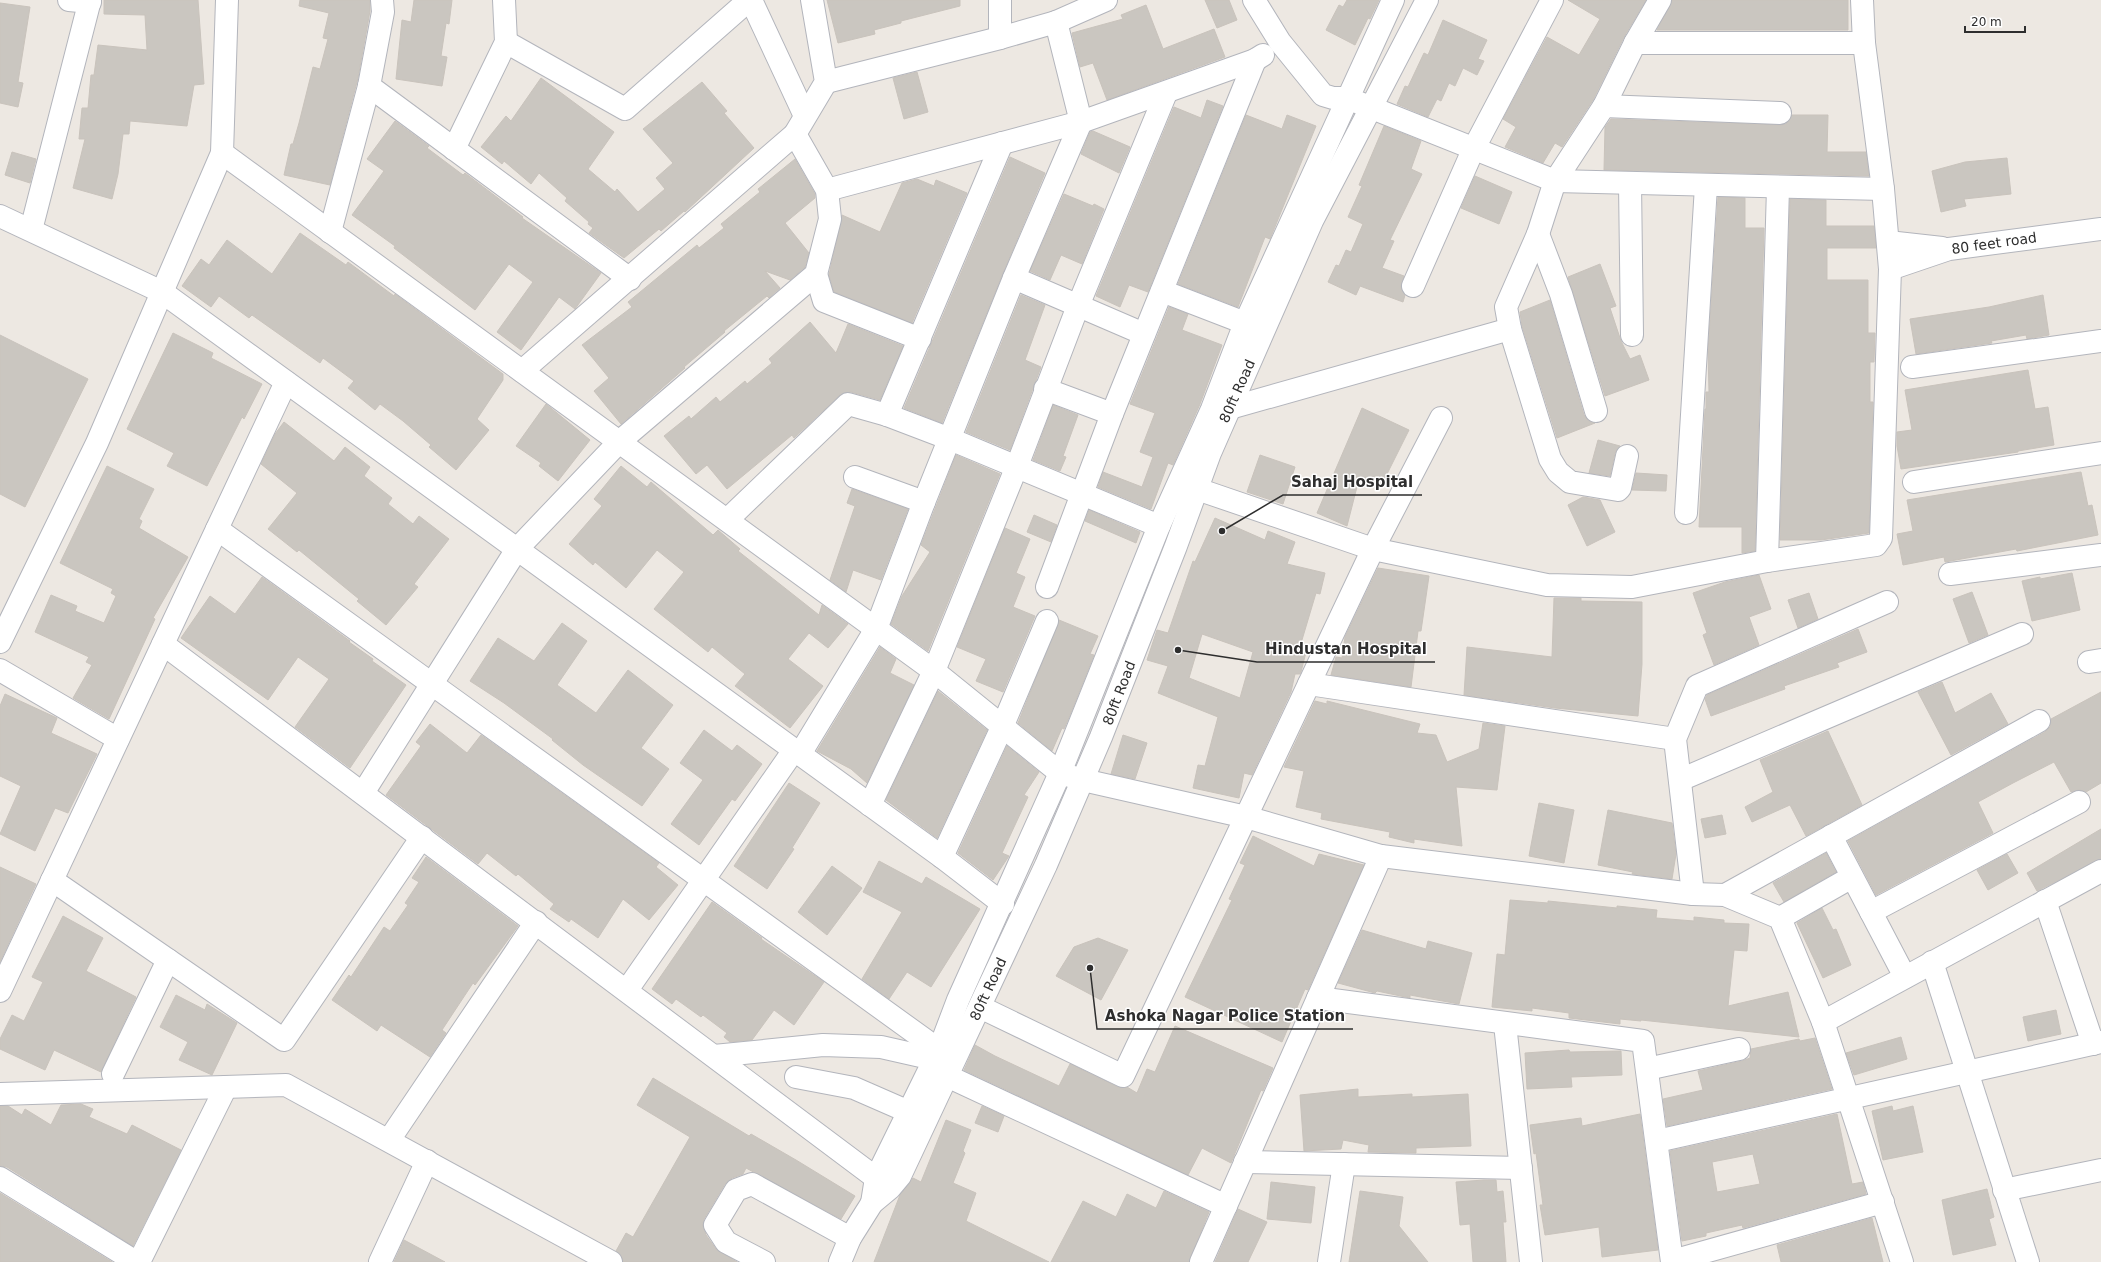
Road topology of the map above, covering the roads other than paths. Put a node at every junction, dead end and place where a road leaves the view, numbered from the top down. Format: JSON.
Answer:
{"nodes":[{"id":1,"x":227,"y":0,"type":"edge"},
{"id":2,"x":382,"y":0,"type":"edge"},
{"id":3,"x":504,"y":0,"type":"edge"},
{"id":4,"x":750,"y":0,"type":"edge"},
{"id":5,"x":812,"y":0,"type":"edge"},
{"id":6,"x":1000,"y":0,"type":"edge"},
{"id":7,"x":1106,"y":0,"type":"edge"},
{"id":8,"x":1254,"y":0,"type":"edge"},
{"id":9,"x":1393,"y":0,"type":"edge"},
{"id":10,"x":1427,"y":0,"type":"edge"},
{"id":11,"x":1552,"y":0,"type":"edge"},
{"id":12,"x":1660,"y":0,"type":"edge"},
{"id":13,"x":1862,"y":0,"type":"edge"},
{"id":14,"x":83,"y":1,"type":"edge"},
{"id":15,"x":1056,"y":22,"type":"junction"},
{"id":16,"x":1000,"y":38,"type":"junction"},
{"id":17,"x":506,"y":42,"type":"junction"},
{"id":18,"x":1280,"y":42,"type":"junction"},
{"id":19,"x":1635,"y":43,"type":"junction"},
{"id":20,"x":1864,"y":43,"type":"junction"},
{"id":21,"x":1255,"y":60,"type":"junction"},
{"id":22,"x":826,"y":82,"type":"junction"},
{"id":23,"x":369,"y":86,"type":"junction"},
{"id":24,"x":1166,"y":93,"type":"junction"},
{"id":25,"x":1347,"y":98,"type":"junction"},
{"id":26,"x":1604,"y":106,"type":"junction"},
{"id":27,"x":1371,"y":108,"type":"junction"},
{"id":28,"x":1780,"y":113,"type":"dead end"},
{"id":29,"x":1081,"y":122,"type":"junction"},
{"id":30,"x":800,"y":125,"type":"junction"},
{"id":31,"x":1002,"y":143,"type":"junction"},
{"id":32,"x":454,"y":149,"type":"junction"},
{"id":33,"x":1473,"y":150,"type":"junction"},
{"id":34,"x":222,"y":153,"type":"junction"},
{"id":35,"x":1555,"y":181,"type":"junction"},
{"id":36,"x":1630,"y":183,"type":"junction"},
{"id":37,"x":1706,"y":186,"type":"junction"},
{"id":38,"x":1778,"y":188,"type":"junction"},
{"id":39,"x":1883,"y":189,"type":"junction"},
{"id":40,"x":827,"y":190,"type":"junction"},
{"id":41,"x":0,"y":216,"type":"edge"},
{"id":42,"x":2101,"y":229,"type":"edge"},
{"id":43,"x":31,"y":230,"type":"junction"},
{"id":44,"x":330,"y":232,"type":"junction"},
{"id":45,"x":1538,"y":234,"type":"junction"},
{"id":46,"x":1888,"y":242,"type":"junction"},
{"id":47,"x":1949,"y":249,"type":"junction"},
{"id":48,"x":1890,"y":269,"type":"junction"},
{"id":49,"x":816,"y":274,"type":"junction"},
{"id":50,"x":1014,"y":278,"type":"junction"},
{"id":51,"x":630,"y":279,"type":"junction"},
{"id":52,"x":1412,"y":286,"type":"dead end"},
{"id":53,"x":1162,"y":291,"type":"junction"},
{"id":54,"x":162,"y":292,"type":"junction"},
{"id":55,"x":1078,"y":306,"type":"junction"},
{"id":56,"x":1245,"y":323,"type":"junction"},
{"id":57,"x":1510,"y":329,"type":"junction"},
{"id":58,"x":1144,"y":334,"type":"junction"},
{"id":59,"x":1632,"y":335,"type":"dead end"},
{"id":60,"x":920,"y":338,"type":"junction"},
{"id":61,"x":2101,"y":341,"type":"edge"},
{"id":62,"x":1912,"y":367,"type":"dead end"},
{"id":63,"x":522,"y":371,"type":"junction"},
{"id":64,"x":286,"y":382,"type":"junction"},
{"id":65,"x":1046,"y":389,"type":"junction"},
{"id":66,"x":1230,"y":408,"type":"junction"},
{"id":67,"x":1596,"y":411,"type":"dead end"},
{"id":68,"x":1112,"y":414,"type":"junction"},
{"id":69,"x":887,"y":415,"type":"junction"},
{"id":70,"x":1440,"y":418,"type":"dead end"},
{"id":71,"x":950,"y":439,"type":"junction"},
{"id":72,"x":619,"y":442,"type":"junction"},
{"id":73,"x":2101,"y":453,"type":"edge"},
{"id":74,"x":1627,"y":456,"type":"dead end"},
{"id":75,"x":1017,"y":466,"type":"junction"},
{"id":76,"x":855,"y":477,"type":"dead end"},
{"id":77,"x":1914,"y":482,"type":"dead end"},
{"id":78,"x":1197,"y":489,"type":"junction"},
{"id":79,"x":1082,"y":493,"type":"junction"},
{"id":80,"x":924,"y":502,"type":"junction"},
{"id":81,"x":1686,"y":513,"type":"dead end"},
{"id":82,"x":727,"y":520,"type":"junction"},
{"id":83,"x":1159,"y":526,"type":"junction"},
{"id":84,"x":217,"y":529,"type":"junction"},
{"id":85,"x":517,"y":549,"type":"junction"},
{"id":86,"x":1373,"y":549,"type":"junction"},
{"id":87,"x":2101,"y":555,"type":"edge"},
{"id":88,"x":1767,"y":561,"type":"junction"},
{"id":89,"x":1950,"y":574,"type":"dead end"},
{"id":90,"x":1047,"y":587,"type":"dead end"},
{"id":91,"x":1887,"y":602,"type":"dead end"},
{"id":92,"x":1047,"y":622,"type":"dead end"},
{"id":93,"x":876,"y":629,"type":"junction"},
{"id":94,"x":2022,"y":634,"type":"dead end"},
{"id":95,"x":0,"y":642,"type":"edge"},
{"id":96,"x":163,"y":644,"type":"junction"},
{"id":97,"x":0,"y":670,"type":"edge"},
{"id":98,"x":934,"y":671,"type":"junction"},
{"id":99,"x":432,"y":684,"type":"junction"},
{"id":100,"x":1309,"y":684,"type":"junction"},
{"id":101,"x":2039,"y":721,"type":"dead end"},
{"id":102,"x":1003,"y":725,"type":"junction"},
{"id":103,"x":118,"y":739,"type":"junction"},
{"id":104,"x":1675,"y":739,"type":"junction"},
{"id":105,"x":797,"y":752,"type":"junction"},
{"id":106,"x":1060,"y":773,"type":"junction"},
{"id":107,"x":1083,"y":780,"type":"junction"},
{"id":108,"x":1680,"y":780,"type":"junction"},
{"id":109,"x":364,"y":793,"type":"junction"},
{"id":110,"x":2079,"y":802,"type":"dead end"},
{"id":111,"x":870,"y":805,"type":"junction"},
{"id":112,"x":1246,"y":817,"type":"junction"},
{"id":113,"x":1832,"y":836,"type":"junction"},
{"id":114,"x":422,"y":837,"type":"junction"},
{"id":115,"x":1380,"y":856,"type":"junction"},
{"id":116,"x":942,"y":857,"type":"junction"},
{"id":117,"x":2101,"y":871,"type":"edge"},
{"id":118,"x":1852,"y":876,"type":"junction"},
{"id":119,"x":704,"y":879,"type":"junction"},
{"id":120,"x":52,"y":880,"type":"junction"},
{"id":121,"x":1693,"y":894,"type":"junction"},
{"id":122,"x":1725,"y":895,"type":"junction"},
{"id":123,"x":2046,"y":901,"type":"junction"},
{"id":124,"x":1003,"y":904,"type":"junction"},
{"id":125,"x":1871,"y":912,"type":"junction"},
{"id":126,"x":1780,"y":918,"type":"junction"},
{"id":127,"x":536,"y":922,"type":"junction"},
{"id":128,"x":168,"y":960,"type":"junction"},
{"id":129,"x":1932,"y":962,"type":"junction"},
{"id":130,"x":1905,"y":977,"type":"junction"},
{"id":131,"x":627,"y":990,"type":"junction"},
{"id":132,"x":0,"y":991,"type":"edge"},
{"id":133,"x":1318,"y":998,"type":"junction"},
{"id":134,"x":980,"y":1007,"type":"junction"},
{"id":135,"x":1822,"y":1022,"type":"junction"},
{"id":136,"x":1505,"y":1024,"type":"junction"},
{"id":137,"x":2097,"y":1043,"type":"edge"},
{"id":138,"x":1739,"y":1049,"type":"dead end"},
{"id":139,"x":714,"y":1056,"type":"junction"},
{"id":140,"x":938,"y":1063,"type":"junction"},
{"id":141,"x":1647,"y":1069,"type":"junction"},
{"id":142,"x":1967,"y":1072,"type":"junction"},
{"id":143,"x":113,"y":1074,"type":"dead end"},
{"id":144,"x":796,"y":1077,"type":"dead end"},
{"id":145,"x":226,"y":1087,"type":"junction"},
{"id":146,"x":0,"y":1094,"type":"edge"},
{"id":147,"x":1849,"y":1098,"type":"junction"},
{"id":148,"x":909,"y":1112,"type":"junction"},
{"id":149,"x":389,"y":1140,"type":"junction"},
{"id":150,"x":1657,"y":1142,"type":"junction"},
{"id":151,"x":427,"y":1161,"type":"junction"},
{"id":152,"x":1245,"y":1162,"type":"junction"},
{"id":153,"x":1344,"y":1164,"type":"junction"},
{"id":154,"x":1521,"y":1168,"type":"junction"},
{"id":155,"x":2101,"y":1170,"type":"edge"},
{"id":156,"x":0,"y":1178,"type":"edge"},
{"id":157,"x":876,"y":1178,"type":"junction"},
{"id":158,"x":2004,"y":1190,"type":"junction"},
{"id":159,"x":1882,"y":1202,"type":"junction"},
{"id":160,"x":872,"y":1203,"type":"junction"},
{"id":161,"x":1226,"y":1206,"type":"junction"},
{"id":162,"x":850,"y":1238,"type":"junction"},
{"id":163,"x":1672,"y":1261,"type":"edge"},
{"id":164,"x":138,"y":1262,"type":"edge"},
{"id":165,"x":380,"y":1262,"type":"edge"},
{"id":166,"x":611,"y":1262,"type":"edge"},
{"id":167,"x":764,"y":1262,"type":"edge"},
{"id":168,"x":840,"y":1262,"type":"edge"},
{"id":169,"x":1201,"y":1262,"type":"edge"},
{"id":170,"x":1329,"y":1262,"type":"edge"},
{"id":171,"x":1531,"y":1262,"type":"edge"},
{"id":172,"x":1902,"y":1262,"type":"edge"},
{"id":173,"x":2028,"y":1262,"type":"edge"}],
"edges":[{"from":1,"to":34,"type":"street"},
{"from":2,"to":23,"type":"street"},
{"from":3,"to":17,"type":"street"},
{"from":4,"to":17,"type":"street"},
{"from":4,"to":30,"type":"street"},
{"from":5,"to":22,"type":"street"},
{"from":6,"to":16,"type":"street"},
{"from":7,"to":15,"type":"street"},
{"from":8,"to":18,"type":"street"},
{"from":9,"to":25,"type":"street"},
{"from":10,"to":27,"type":"street","name":"80ft Road"},
{"from":11,"to":33,"type":"street"},
{"from":12,"to":19,"type":"street"},
{"from":13,"to":20,"type":"street"},
{"from":14,"to":43,"type":"street"},
{"from":15,"to":16,"type":"street"},
{"from":15,"to":29,"type":"street"},
{"from":16,"to":22,"type":"street"},
{"from":17,"to":32,"type":"street"},
{"from":18,"to":21,"type":"street"},
{"from":18,"to":25,"type":"street"},
{"from":19,"to":20,"type":"street"},
{"from":19,"to":26,"type":"street"},
{"from":20,"to":39,"type":"street"},
{"from":21,"to":24,"type":"street"},
{"from":21,"to":53,"type":"street"},
{"from":22,"to":30,"type":"street"},
{"from":23,"to":32,"type":"street"},
{"from":23,"to":44,"type":"street"},
{"from":24,"to":29,"type":"street"},
{"from":24,"to":55,"type":"street"},
{"from":25,"to":27,"type":"street"},
{"from":25,"to":56,"type":"street"},
{"from":26,"to":28,"type":"street"},
{"from":26,"to":35,"type":"street"},
{"from":27,"to":33,"type":"street"},
{"from":27,"to":66,"type":"street","name":"80ft Road"},
{"from":29,"to":31,"type":"street"},
{"from":29,"to":50,"type":"street"},
{"from":30,"to":40,"type":"street"},
{"from":30,"to":51,"type":"street"},
{"from":31,"to":40,"type":"street"},
{"from":31,"to":60,"type":"street"},
{"from":32,"to":51,"type":"street"},
{"from":33,"to":35,"type":"street"},
{"from":33,"to":52,"type":"street"},
{"from":34,"to":44,"type":"street"},
{"from":34,"to":54,"type":"street"},
{"from":35,"to":36,"type":"street"},
{"from":35,"to":45,"type":"street"},
{"from":36,"to":37,"type":"street"},
{"from":36,"to":59,"type":"street"},
{"from":37,"to":38,"type":"street"},
{"from":37,"to":81,"type":"street"},
{"from":38,"to":39,"type":"street"},
{"from":38,"to":88,"type":"street"},
{"from":39,"to":46,"type":"street"},
{"from":40,"to":49,"type":"street"},
{"from":41,"to":43,"type":"street"},
{"from":42,"to":47,"type":"street","name":"80 feet road"},
{"from":43,"to":54,"type":"street"},
{"from":44,"to":63,"type":"street"},
{"from":45,"to":57,"type":"street"},
{"from":45,"to":67,"type":"street"},
{"from":46,"to":47,"type":"street"},
{"from":46,"to":48,"type":"street"},
{"from":47,"to":48,"type":"street","name":"80 feet road"},
{"from":48,"to":88,"type":"street"},
{"from":49,"to":60,"type":"street"},
{"from":49,"to":72,"type":"street"},
{"from":50,"to":55,"type":"street"},
{"from":50,"to":71,"type":"street"},
{"from":51,"to":63,"type":"street"},
{"from":53,"to":56,"type":"street"},
{"from":53,"to":58,"type":"street"},
{"from":54,"to":64,"type":"street"},
{"from":54,"to":95,"type":"street"},
{"from":55,"to":58,"type":"street"},
{"from":55,"to":65,"type":"street"},
{"from":56,"to":83,"type":"street"},
{"from":57,"to":66,"type":"street"},
{"from":57,"to":74,"type":"street"},
{"from":58,"to":68,"type":"street"},
{"from":60,"to":69,"type":"street"},
{"from":61,"to":62,"type":"street"},
{"from":63,"to":72,"type":"street"},
{"from":64,"to":84,"type":"street"},
{"from":64,"to":85,"type":"street"},
{"from":65,"to":68,"type":"street"},
{"from":65,"to":75,"type":"street"},
{"from":66,"to":78,"type":"street","name":"80ft Road"},
{"from":68,"to":79,"type":"street"},
{"from":69,"to":71,"type":"street"},
{"from":69,"to":82,"type":"street"},
{"from":70,"to":86,"type":"street"},
{"from":71,"to":75,"type":"street"},
{"from":71,"to":80,"type":"street"},
{"from":72,"to":82,"type":"street"},
{"from":72,"to":85,"type":"street"},
{"from":73,"to":77,"type":"street"},
{"from":75,"to":79,"type":"street"},
{"from":75,"to":98,"type":"street"},
{"from":76,"to":80,"type":"street"},
{"from":78,"to":86,"type":"street"},
{"from":78,"to":107,"type":"street","name":"80ft Road"},
{"from":79,"to":83,"type":"street"},
{"from":79,"to":90,"type":"street"},
{"from":80,"to":93,"type":"street"},
{"from":82,"to":93,"type":"street"},
{"from":83,"to":106,"type":"street"},
{"from":84,"to":96,"type":"street"},
{"from":84,"to":99,"type":"street"},
{"from":85,"to":99,"type":"street"},
{"from":85,"to":105,"type":"street"},
{"from":86,"to":88,"type":"street"},
{"from":86,"to":100,"type":"street"},
{"from":87,"to":89,"type":"street"},
{"from":91,"to":104,"type":"street"},
{"from":92,"to":102,"type":"street"},
{"from":93,"to":98,"type":"street"},
{"from":93,"to":105,"type":"street"},
{"from":94,"to":108,"type":"street"},
{"from":96,"to":103,"type":"street"},
{"from":96,"to":109,"type":"street"},
{"from":97,"to":103,"type":"street"},
{"from":98,"to":102,"type":"street"},
{"from":98,"to":111,"type":"street"},
{"from":99,"to":109,"type":"street"},
{"from":99,"to":119,"type":"street"},
{"from":100,"to":104,"type":"street"},
{"from":100,"to":112,"type":"street"},
{"from":101,"to":113,"type":"street"},
{"from":102,"to":106,"type":"street"},
{"from":102,"to":116,"type":"street"},
{"from":103,"to":120,"type":"street"},
{"from":104,"to":108,"type":"street"},
{"from":105,"to":111,"type":"street"},
{"from":105,"to":119,"type":"street"},
{"from":106,"to":107,"type":"street"},
{"from":106,"to":124,"type":"street"},
{"from":107,"to":112,"type":"street"},
{"from":107,"to":134,"type":"street","name":"80ft Road"},
{"from":108,"to":121,"type":"street"},
{"from":109,"to":114,"type":"street"},
{"from":110,"to":125,"type":"street"},
{"from":111,"to":116,"type":"street"},
{"from":112,"to":115,"type":"street"},
{"from":112,"to":134,"type":"street"},
{"from":113,"to":118,"type":"street"},
{"from":113,"to":122,"type":"street"},
{"from":114,"to":127,"type":"street"},
{"from":114,"to":128,"type":"street"},
{"from":115,"to":121,"type":"street"},
{"from":115,"to":133,"type":"street"},
{"from":116,"to":124,"type":"street"},
{"from":117,"to":123,"type":"street"},
{"from":118,"to":125,"type":"street"},
{"from":118,"to":126,"type":"street"},
{"from":119,"to":131,"type":"street"},
{"from":119,"to":140,"type":"street"},
{"from":120,"to":128,"type":"street"},
{"from":120,"to":132,"type":"street"},
{"from":121,"to":122,"type":"street"},
{"from":122,"to":126,"type":"street"},
{"from":123,"to":129,"type":"street"},
{"from":123,"to":137,"type":"street"},
{"from":124,"to":140,"type":"street"},
{"from":125,"to":130,"type":"street"},
{"from":126,"to":135,"type":"street"},
{"from":127,"to":131,"type":"street"},
{"from":127,"to":149,"type":"street"},
{"from":128,"to":143,"type":"street"},
{"from":129,"to":130,"type":"street"},
{"from":129,"to":142,"type":"street"},
{"from":130,"to":135,"type":"street"},
{"from":131,"to":139,"type":"street"},
{"from":133,"to":136,"type":"street"},
{"from":133,"to":152,"type":"street"},
{"from":134,"to":140,"type":"street","name":"80ft Road"},
{"from":135,"to":147,"type":"street"},
{"from":136,"to":141,"type":"street"},
{"from":136,"to":154,"type":"street"},
{"from":137,"to":142,"type":"street"},
{"from":138,"to":141,"type":"street"},
{"from":139,"to":140,"type":"street"},
{"from":139,"to":157,"type":"street"},
{"from":140,"to":148,"type":"street"},
{"from":140,"to":160,"type":"street","name":"80ft Road"},
{"from":140,"to":161,"type":"street"},
{"from":141,"to":150,"type":"street"},
{"from":142,"to":147,"type":"street"},
{"from":142,"to":158,"type":"street"},
{"from":144,"to":148,"type":"street"},
{"from":145,"to":146,"type":"street"},
{"from":145,"to":149,"type":"street"},
{"from":145,"to":164,"type":"street"},
{"from":147,"to":150,"type":"street"},
{"from":147,"to":159,"type":"street"},
{"from":148,"to":157,"type":"street"},
{"from":149,"to":151,"type":"street"},
{"from":150,"to":163,"type":"street"},
{"from":151,"to":165,"type":"street"},
{"from":151,"to":166,"type":"street"},
{"from":152,"to":153,"type":"street"},
{"from":152,"to":161,"type":"street"},
{"from":153,"to":154,"type":"street"},
{"from":153,"to":170,"type":"street"},
{"from":154,"to":171,"type":"street"},
{"from":155,"to":158,"type":"street"},
{"from":156,"to":164,"type":"street"},
{"from":157,"to":160,"type":"street"},
{"from":158,"to":173,"type":"street"},
{"from":159,"to":163,"type":"street"},
{"from":159,"to":172,"type":"street"},
{"from":160,"to":162,"type":"street","name":"80ft Road"},
{"from":161,"to":169,"type":"street"},
{"from":162,"to":167,"type":"street"},
{"from":162,"to":168,"type":"street","name":"80ft Road"}]}
